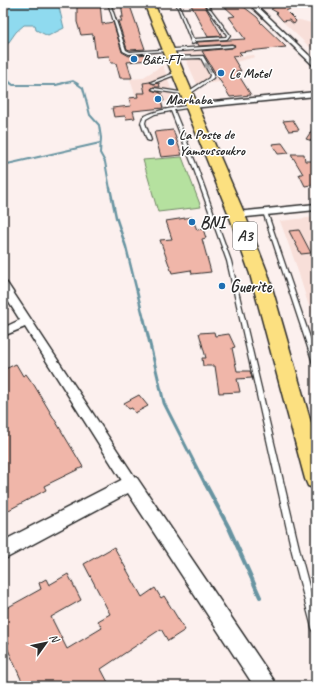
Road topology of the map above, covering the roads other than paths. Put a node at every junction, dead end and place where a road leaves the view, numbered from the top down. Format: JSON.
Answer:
{"nodes":[{"id":1,"x":114,"y":3,"type":"edge"},
{"id":2,"x":149,"y":3,"type":"edge"},
{"id":3,"x":177,"y":3,"type":"edge"},
{"id":4,"x":205,"y":3,"type":"edge"},
{"id":5,"x":251,"y":3,"type":"edge"},
{"id":6,"x":192,"y":40,"type":"junction"},
{"id":7,"x":232,"y":46,"type":"dead end"},
{"id":8,"x":196,"y":49,"type":"junction"},
{"id":9,"x":169,"y":53,"type":"junction"},
{"id":10,"x":316,"y":66,"type":"edge"},
{"id":11,"x":178,"y":73,"type":"junction"},
{"id":12,"x":153,"y":82,"type":"dead end"},
{"id":13,"x":154,"y":89,"type":"dead end"},
{"id":14,"x":316,"y":94,"type":"edge"},
{"id":15,"x":190,"y":100,"type":"junction"},
{"id":16,"x":172,"y":109,"type":"junction"},
{"id":17,"x":149,"y":140,"type":"dead end"},
{"id":18,"x":316,"y":206,"type":"edge"},
{"id":19,"x":265,"y":212,"type":"junction"},
{"id":20,"x":237,"y":215,"type":"junction"},
{"id":21,"x":3,"y":285,"type":"edge"},
{"id":22,"x":27,"y":322,"type":"junction"},
{"id":23,"x":3,"y":332,"type":"edge"},
{"id":24,"x":316,"y":363,"type":"edge"},
{"id":25,"x":316,"y":479,"type":"edge"},
{"id":26,"x":131,"y":483,"type":"junction"},
{"id":27,"x":3,"y":551,"type":"edge"},
{"id":28,"x":316,"y":628,"type":"edge"},
{"id":29,"x":266,"y":686,"type":"edge"}],
"edges":[{"from":1,"to":9,"type":"lane"},
{"from":2,"to":9,"type":"highway","number":"A3"},
{"from":3,"to":6,"type":"lane"},
{"from":4,"to":6,"type":"lane"},
{"from":5,"to":10,"type":"street"},
{"from":6,"to":8,"type":"lane"},
{"from":7,"to":8,"type":"lane"},
{"from":8,"to":9,"type":"lane"},
{"from":9,"to":11,"type":"highway","number":"A3"},
{"from":15,"to":9,"type":"lane","one_way":true},
{"from":11,"to":12,"type":"lane"},
{"from":11,"to":15,"type":"highway","number":"A3"},
{"from":13,"to":15,"type":"lane"},
{"from":14,"to":15,"type":"street"},
{"from":15,"to":16,"type":"lane"},
{"from":15,"to":20,"type":"highway","number":"A3"},
{"from":16,"to":17,"type":"lane"},
{"from":16,"to":28,"type":"lane"},
{"from":18,"to":19,"type":"street"},
{"from":19,"to":20,"type":"street"},
{"from":19,"to":24,"type":"lane"},
{"from":20,"to":25,"type":"highway","number":"A3"},
{"from":21,"to":22,"type":"street"},
{"from":22,"to":23,"type":"street"},
{"from":22,"to":26,"type":"street"},
{"from":26,"to":27,"type":"street"},
{"from":26,"to":29,"type":"street"}]}
